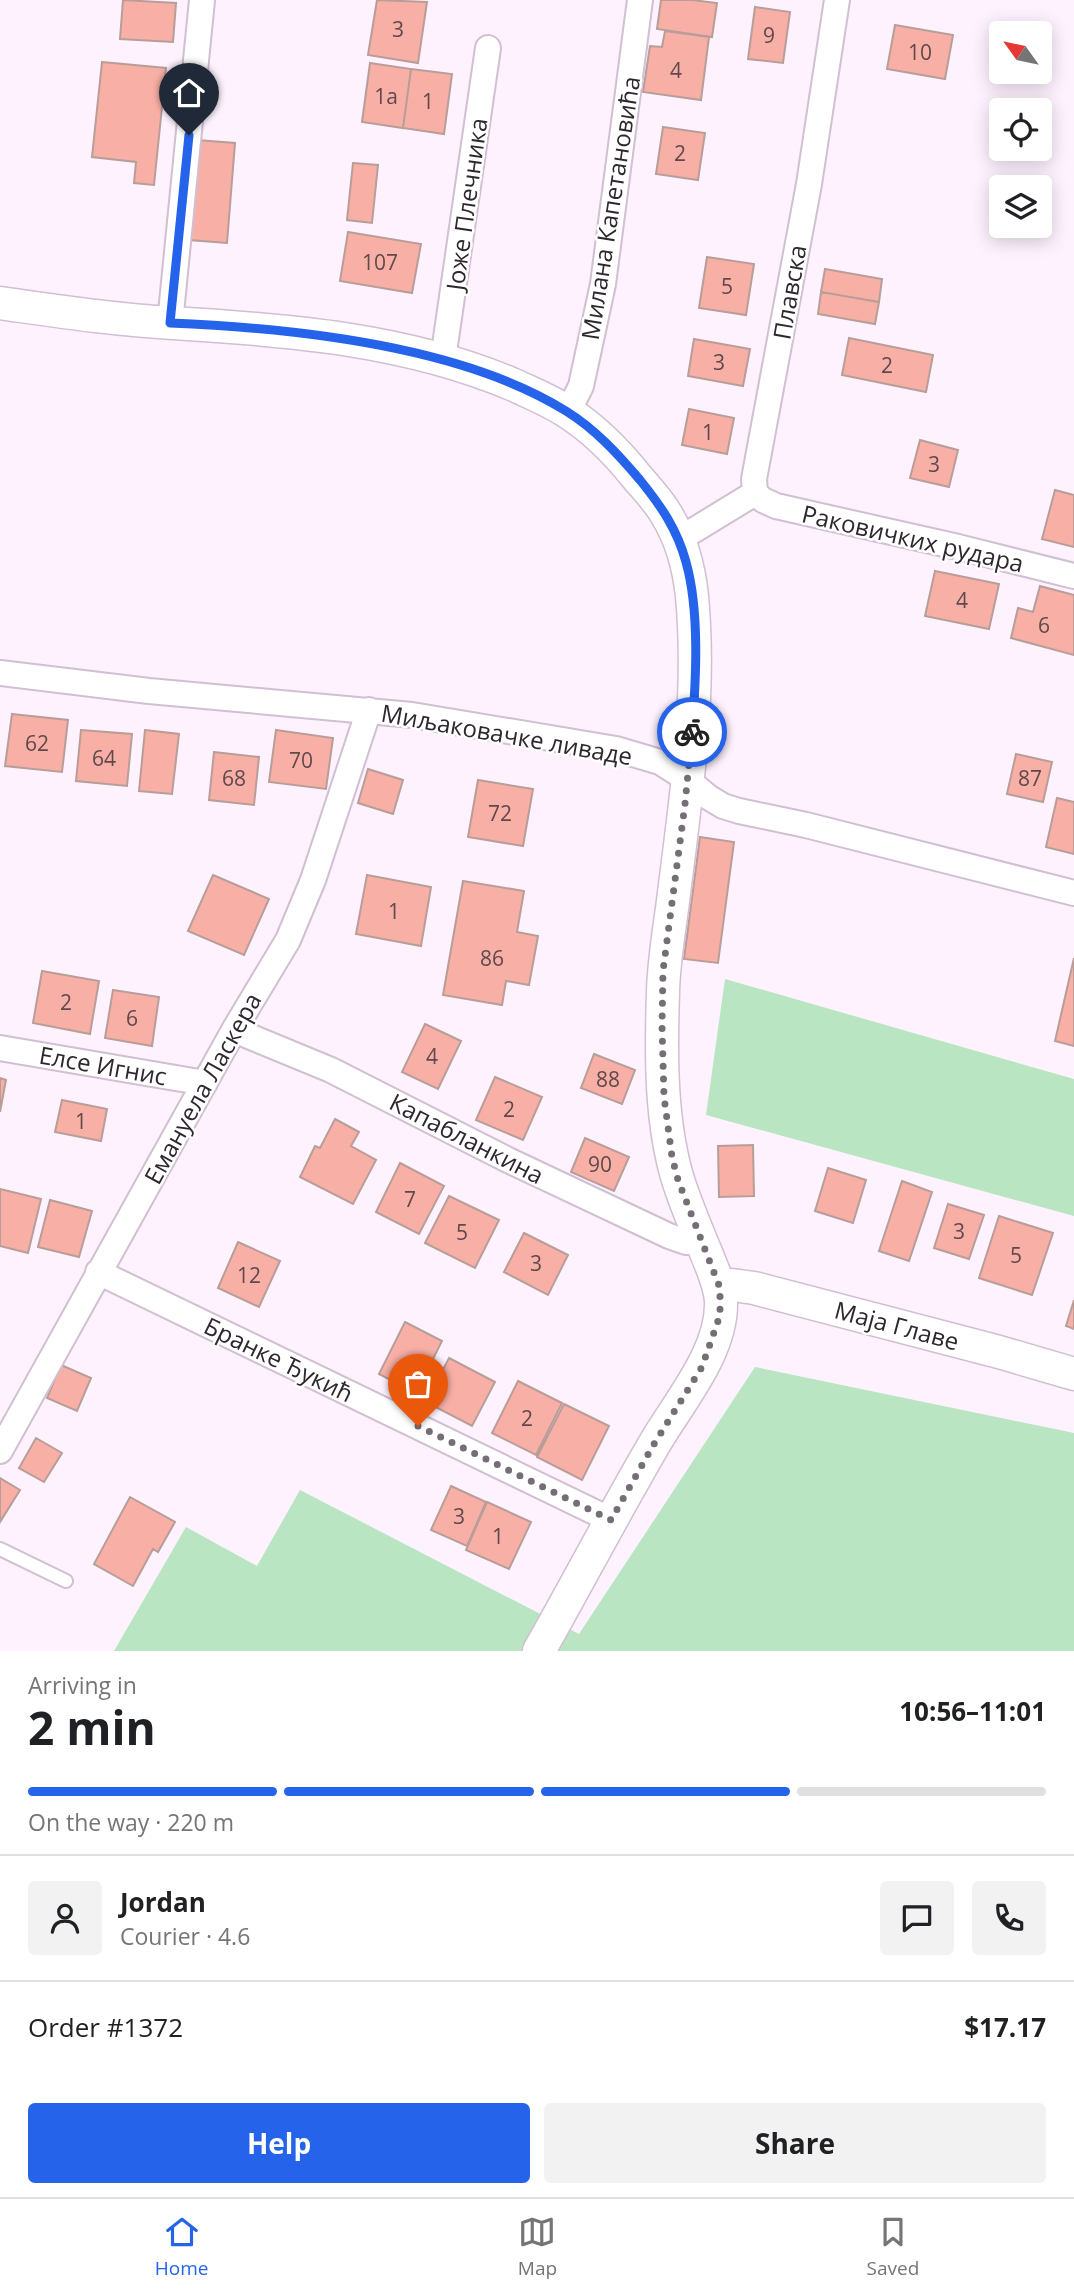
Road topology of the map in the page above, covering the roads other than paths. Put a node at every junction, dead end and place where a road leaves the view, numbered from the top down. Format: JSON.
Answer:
{"nodes":[{"id":1,"x":202,"y":0,"type":"edge"},
{"id":2,"x":640,"y":0,"type":"edge"},
{"id":3,"x":837,"y":0,"type":"edge"},
{"id":4,"x":488,"y":48,"type":"dead end"},
{"id":5,"x":0,"y":303,"type":"edge"},
{"id":6,"x":170,"y":323,"type":"junction"},
{"id":7,"x":443,"y":359,"type":"junction"},
{"id":8,"x":568,"y":412,"type":"junction"},
{"id":9,"x":755,"y":493,"type":"junction"},
{"id":10,"x":678,"y":540,"type":"junction"},
{"id":11,"x":1074,"y":576,"type":"edge"},
{"id":12,"x":0,"y":673,"type":"edge"},
{"id":13,"x":369,"y":710,"type":"junction"},
{"id":14,"x":688,"y":780,"type":"junction"},
{"id":15,"x":1074,"y":893,"type":"edge"},
{"id":16,"x":234,"y":1030,"type":"junction"},
{"id":17,"x":0,"y":1048,"type":"edge"},
{"id":18,"x":205,"y":1083,"type":"junction"},
{"id":19,"x":701,"y":1241,"type":"junction"},
{"id":20,"x":98,"y":1272,"type":"junction"},
{"id":21,"x":720,"y":1288,"type":"junction"},
{"id":22,"x":1074,"y":1374,"type":"edge"},
{"id":23,"x":0,"y":1451,"type":"edge"},
{"id":24,"x":611,"y":1520,"type":"junction"},
{"id":25,"x":0,"y":1549,"type":"edge"},
{"id":26,"x":66,"y":1581,"type":"dead end"},
{"id":27,"x":539,"y":1651,"type":"edge"}],
"edges":[{"from":1,"to":6,"type":"street"},
{"from":2,"to":8,"type":"street","name":"Милана Капетановића"},
{"from":3,"to":9,"type":"street","name":"Плавска"},
{"from":4,"to":7,"type":"street","name":"Јоже Плечника"},
{"from":5,"to":6,"type":"street"},
{"from":6,"to":7,"type":"street"},
{"from":7,"to":8,"type":"street"},
{"from":8,"to":10,"type":"street"},
{"from":9,"to":10,"type":"street"},
{"from":9,"to":11,"type":"street","name":"Раковичких рудара"},
{"from":10,"to":14,"type":"street"},
{"from":12,"to":13,"type":"street","name":"Миљаковачке ливаде"},
{"from":13,"to":14,"type":"street","name":"Миљаковачке ливаде"},
{"from":13,"to":16,"type":"street","name":"Емануела Ласкера"},
{"from":14,"to":15,"type":"street","name":"Миљаковачке ливаде"},
{"from":14,"to":19,"type":"street"},
{"from":16,"to":18,"type":"street","name":"Емануела Ласкера"},
{"from":16,"to":19,"type":"street","name":"Капабланкина"},
{"from":17,"to":18,"type":"street","name":"Елсе Игнис"},
{"from":18,"to":20,"type":"street","name":"Емануела Ласкера"},
{"from":19,"to":21,"type":"street"},
{"from":20,"to":23,"type":"street","name":"Емануела Ласкера"},
{"from":20,"to":24,"type":"street","name":"Бранке Ђукић"},
{"from":21,"to":22,"type":"street","name":"Маја Главе"},
{"from":21,"to":24,"type":"street"},
{"from":24,"to":27,"type":"street"},
{"from":25,"to":26,"type":"lane"}]}
